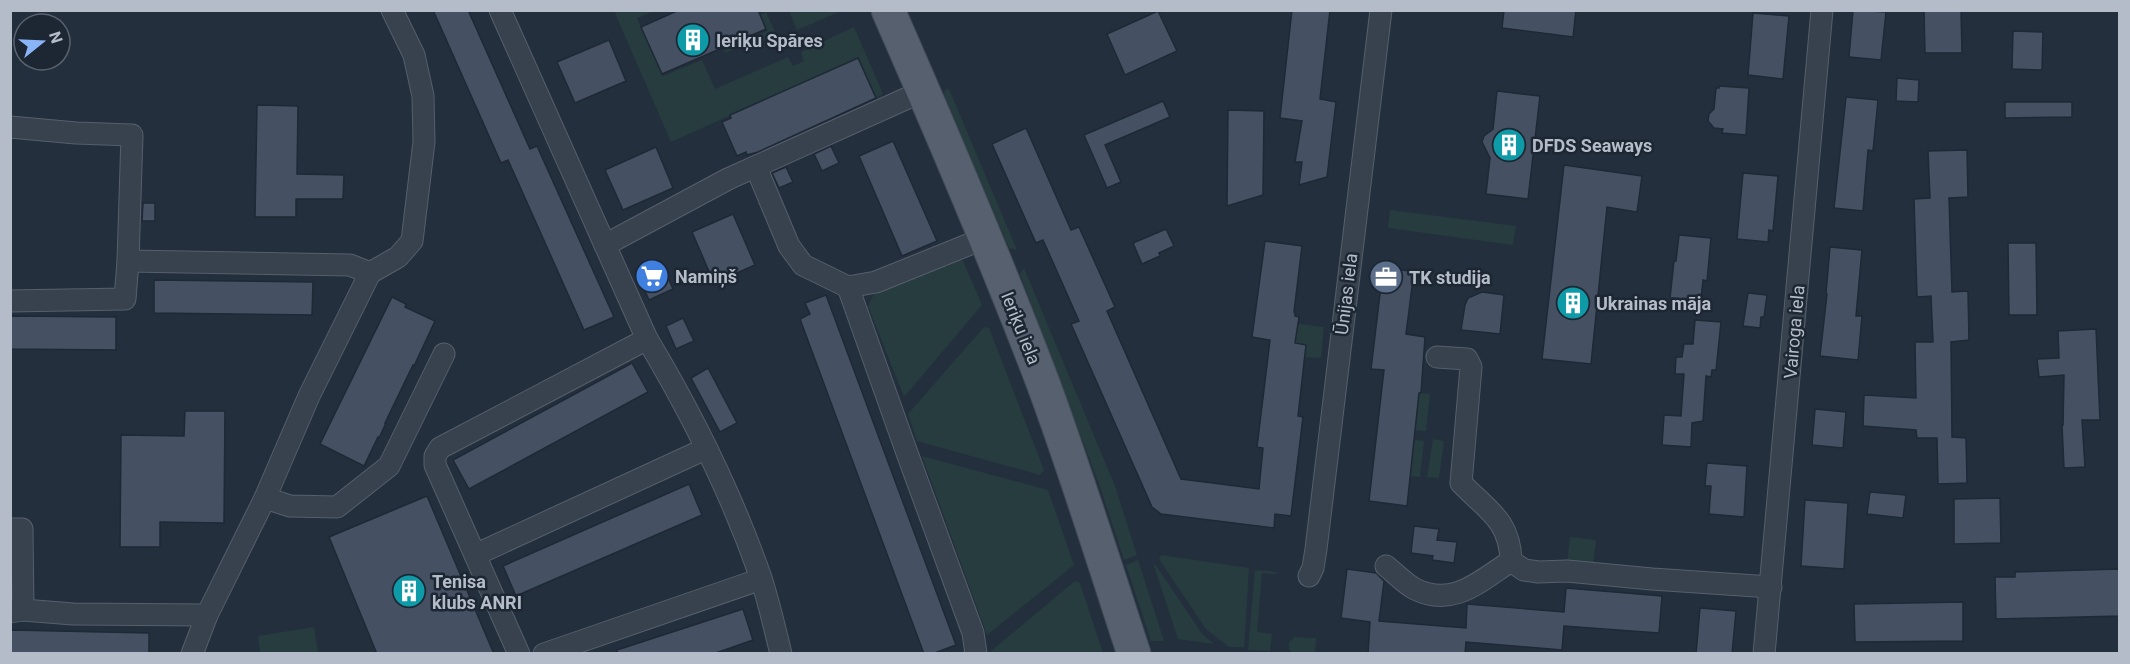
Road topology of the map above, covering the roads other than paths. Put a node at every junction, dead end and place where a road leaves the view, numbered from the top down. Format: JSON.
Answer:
{"nodes":[{"id":1,"x":392,"y":10,"type":"edge"},
{"id":2,"x":501,"y":10,"type":"edge"},
{"id":3,"x":888,"y":10,"type":"edge"},
{"id":4,"x":1381,"y":10,"type":"edge"},
{"id":5,"x":1822,"y":10,"type":"edge"},
{"id":6,"x":923,"y":91,"type":"junction"},
{"id":7,"x":10,"y":127,"type":"edge"},
{"id":8,"x":756,"y":167,"type":"junction"},
{"id":9,"x":985,"y":238,"type":"junction"},
{"id":10,"x":605,"y":245,"type":"junction"},
{"id":11,"x":128,"y":261,"type":"junction"},
{"id":12,"x":370,"y":273,"type":"junction"},
{"id":13,"x":848,"y":287,"type":"junction"},
{"id":14,"x":10,"y":302,"type":"edge"},
{"id":15,"x":647,"y":339,"type":"junction"},
{"id":16,"x":444,"y":354,"type":"dead end"},
{"id":17,"x":1437,"y":357,"type":"dead end"},
{"id":18,"x":705,"y":449,"type":"junction"},
{"id":19,"x":265,"y":498,"type":"junction"},
{"id":20,"x":10,"y":529,"type":"edge"},
{"id":21,"x":475,"y":555,"type":"junction"},
{"id":22,"x":1511,"y":561,"type":"junction"},
{"id":23,"x":1386,"y":566,"type":"dead end"},
{"id":24,"x":1309,"y":576,"type":"dead end"},
{"id":25,"x":761,"y":579,"type":"junction"},
{"id":26,"x":1771,"y":587,"type":"junction"},
{"id":27,"x":16,"y":611,"type":"edge"},
{"id":28,"x":207,"y":615,"type":"junction"},
{"id":29,"x":192,"y":654,"type":"edge"},
{"id":30,"x":519,"y":654,"type":"edge"},
{"id":31,"x":544,"y":654,"type":"edge"},
{"id":32,"x":781,"y":654,"type":"edge"},
{"id":33,"x":976,"y":654,"type":"edge"},
{"id":34,"x":1134,"y":654,"type":"edge"},
{"id":35,"x":1764,"y":654,"type":"edge"}],
"edges":[{"from":1,"to":12,"type":"street"},
{"from":2,"to":10,"type":"street"},
{"from":3,"to":6,"type":"main road","name":"Ieriķu iela"},
{"from":4,"to":24,"type":"street","name":"Ūnijas iela"},
{"from":5,"to":26,"type":"street","name":"Vairoga iela"},
{"from":6,"to":8,"type":"street"},
{"from":6,"to":9,"type":"main road","name":"Ieriķu iela"},
{"from":7,"to":11,"type":"street"},
{"from":8,"to":10,"type":"street"},
{"from":8,"to":13,"type":"street"},
{"from":9,"to":13,"type":"street"},
{"from":9,"to":34,"type":"main road","name":"Ieriķu iela"},
{"from":10,"to":15,"type":"street"},
{"from":11,"to":12,"type":"street"},
{"from":11,"to":14,"type":"street"},
{"from":12,"to":19,"type":"street"},
{"from":13,"to":33,"type":"street"},
{"from":15,"to":18,"type":"street"},
{"from":15,"to":21,"type":"street"},
{"from":16,"to":19,"type":"street"},
{"from":17,"to":22,"type":"street"},
{"from":18,"to":21,"type":"street"},
{"from":18,"to":25,"type":"street"},
{"from":19,"to":28,"type":"street"},
{"from":20,"to":27,"type":"street"},
{"from":21,"to":30,"type":"street"},
{"from":22,"to":23,"type":"street"},
{"from":22,"to":26,"type":"street"},
{"from":25,"to":31,"type":"street"},
{"from":25,"to":32,"type":"street"},
{"from":26,"to":35,"type":"street","name":"Vairoga iela"},
{"from":27,"to":28,"type":"street"},
{"from":28,"to":29,"type":"street"}]}
